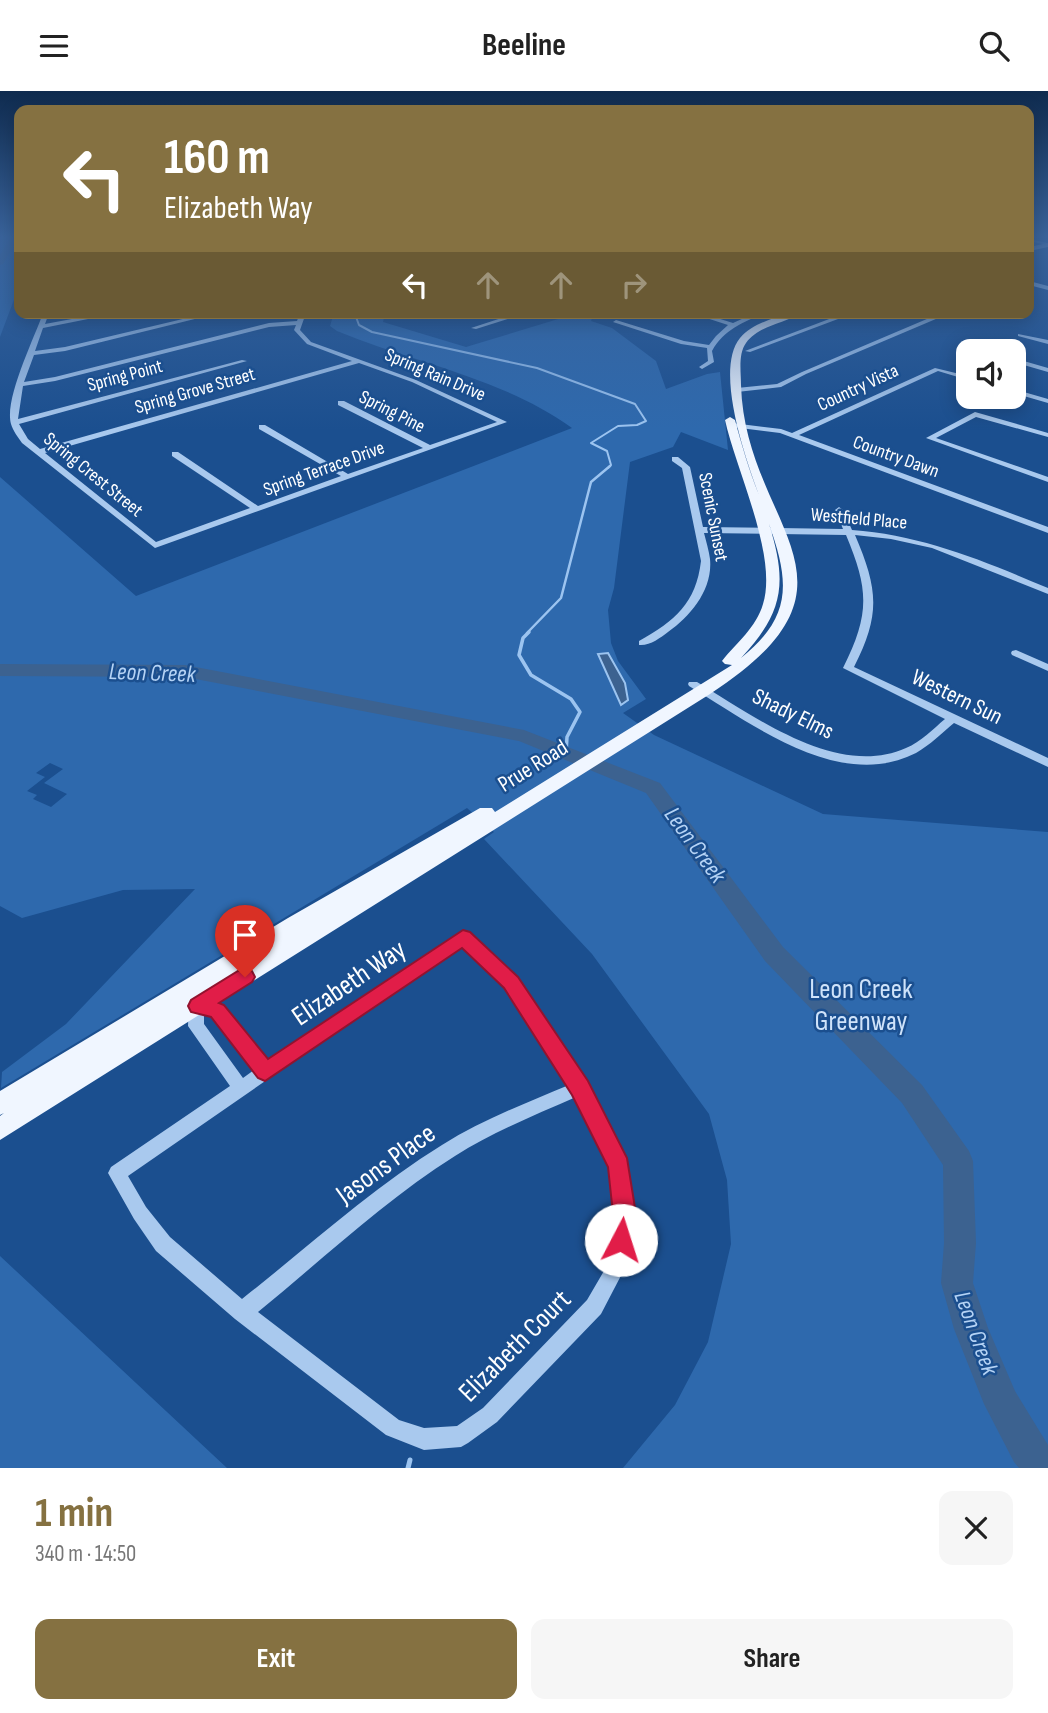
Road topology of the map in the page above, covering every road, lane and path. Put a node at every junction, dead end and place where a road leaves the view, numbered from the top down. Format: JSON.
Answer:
{"nodes":[{"id":1,"x":44,"y":319,"type":"edge"},
{"id":2,"x":83,"y":319,"type":"edge"},
{"id":3,"x":191,"y":319,"type":"edge"},
{"id":4,"x":300,"y":319,"type":"edge"},
{"id":5,"x":504,"y":319,"type":"edge"},
{"id":6,"x":714,"y":319,"type":"edge"},
{"id":7,"x":835,"y":319,"type":"edge"},
{"id":8,"x":933,"y":319,"type":"edge"},
{"id":9,"x":763,"y":320,"type":"edge"},
{"id":10,"x":616,"y":322,"type":"dead end"},
{"id":11,"x":298,"y":323,"type":"junction"},
{"id":12,"x":733,"y":325,"type":"junction"},
{"id":13,"x":41,"y":327,"type":"junction"},
{"id":14,"x":474,"y":328,"type":"dead end"},
{"id":15,"x":1020,"y":335,"type":"dead end"},
{"id":16,"x":760,"y":336,"type":"dead end"},
{"id":17,"x":776,"y":341,"type":"junction"},
{"id":18,"x":1048,"y":342,"type":"edge"},
{"id":19,"x":710,"y":347,"type":"junction"},
{"id":20,"x":748,"y":351,"type":"dead end"},
{"id":21,"x":32,"y":353,"type":"junction"},
{"id":22,"x":244,"y":361,"type":"dead end"},
{"id":23,"x":359,"y":361,"type":"junction"},
{"id":24,"x":1026,"y":364,"type":"edge"},
{"id":25,"x":702,"y":367,"type":"dead end"},
{"id":26,"x":1048,"y":370,"type":"edge"},
{"id":27,"x":956,"y":375,"type":"edge"},
{"id":28,"x":22,"y":384,"type":"junction"},
{"id":29,"x":737,"y":390,"type":"junction"},
{"id":30,"x":1026,"y":395,"type":"edge"},
{"id":31,"x":1048,"y":401,"type":"edge"},
{"id":32,"x":341,"y":403,"type":"dead end"},
{"id":33,"x":15,"y":422,"type":"junction"},
{"id":34,"x":503,"y":422,"type":"joint"},
{"id":35,"x":737,"y":426,"type":"junction"},
{"id":36,"x":262,"y":427,"type":"dead end"},
{"id":37,"x":793,"y":435,"type":"junction"},
{"id":38,"x":1048,"y":435,"type":"edge"},
{"id":39,"x":429,"y":448,"type":"junction"},
{"id":40,"x":39,"y":452,"type":"junction"},
{"id":41,"x":176,"y":454,"type":"dead end"},
{"id":42,"x":675,"y":459,"type":"dead end"},
{"id":43,"x":348,"y":477,"type":"junction"},
{"id":44,"x":1048,"y":480,"type":"edge"},
{"id":45,"x":257,"y":509,"type":"junction"},
{"id":46,"x":839,"y":510,"type":"dead end"},
{"id":47,"x":1048,"y":519,"type":"edge"},
{"id":48,"x":1038,"y":526,"type":"junction"},
{"id":49,"x":699,"y":530,"type":"junction"},
{"id":50,"x":1048,"y":530,"type":"edge"},
{"id":51,"x":772,"y":532,"type":"junction"},
{"id":52,"x":849,"y":533,"type":"junction"},
{"id":53,"x":155,"y":545,"type":"joint"},
{"id":54,"x":1048,"y":591,"type":"edge"},
{"id":55,"x":643,"y":643,"type":"dead end"},
{"id":56,"x":1016,"y":653,"type":"dead end"},
{"id":57,"x":1048,"y":668,"type":"edge"},
{"id":58,"x":699,"y":687,"type":"junction"},
{"id":59,"x":953,"y":718,"type":"junction"},
{"id":60,"x":1048,"y":763,"type":"edge"},
{"id":61,"x":463,"y":937,"type":"joint"},
{"id":62,"x":195,"y":996,"type":"junction"},
{"id":63,"x":265,"y":1072,"type":"junction"},
{"id":64,"x":241,"y":1088,"type":"junction"},
{"id":65,"x":580,"y":1088,"type":"junction"},
{"id":66,"x":0,"y":1104,"type":"edge"},
{"id":67,"x":0,"y":1129,"type":"edge"},
{"id":68,"x":117,"y":1173,"type":"joint"},
{"id":69,"x":242,"y":1312,"type":"junction"}],
"edges":[{"from":1,"to":13,"type":"street","name":"Spring Crest Street"},
{"from":2,"to":13,"type":"street"},
{"from":3,"to":21,"type":"street"},
{"from":4,"to":11,"type":"street"},
{"from":5,"to":14,"type":"street"},
{"from":6,"to":12,"type":"street"},
{"from":7,"to":17,"type":"street"},
{"from":8,"to":29,"type":"street"},
{"from":9,"to":12,"type":"street"},
{"from":9,"to":29,"type":"main road","name":"Prue Road"},
{"from":9,"to":35,"type":"main road","name":"Prue Road"},
{"from":10,"to":19,"type":"street"},
{"from":11,"to":23,"type":"street","name":"Spring Rain Drive"},
{"from":11,"to":28,"type":"street"},
{"from":12,"to":19,"type":"street"},
{"from":13,"to":21,"type":"street","name":"Spring Crest Street"},
{"from":15,"to":18,"type":"street"},
{"from":16,"to":17,"type":"street"},
{"from":17,"to":20,"type":"street"},
{"from":19,"to":25,"type":"street"},
{"from":21,"to":28,"type":"street","name":"Spring Crest Street"},
{"from":22,"to":33,"type":"street","name":"Spring Point"},
{"from":23,"to":34,"type":"street","name":"Spring Rain Drive"},
{"from":23,"to":40,"type":"street","name":"Spring Grove Street"},
{"from":24,"to":26,"type":"street"},
{"from":27,"to":37,"type":"street","name":"Country Vista"},
{"from":28,"to":33,"type":"street","name":"Spring Crest Street"},
{"from":29,"to":35,"type":"main road","name":"Prue Road"},
{"from":30,"to":31,"type":"street"},
{"from":32,"to":39,"type":"street","name":"Spring Pine"},
{"from":33,"to":40,"type":"street","name":"Spring Crest Street"},
{"from":34,"to":39,"type":"street","name":"Spring Terrace Drive"},
{"from":35,"to":37,"type":"street","name":"Country Dawn"},
{"from":35,"to":51,"type":"main road","name":"Prue Road"},
{"from":36,"to":43,"type":"street"},
{"from":37,"to":48,"type":"street","name":"Country Dawn"},
{"from":38,"to":44,"type":"street"},
{"from":39,"to":43,"type":"street","name":"Spring Terrace Drive"},
{"from":40,"to":53,"type":"street","name":"Spring Crest Street"},
{"from":41,"to":45,"type":"street"},
{"from":42,"to":49,"type":"street","name":"Scenic Sunset"},
{"from":43,"to":45,"type":"street","name":"Spring Terrace Drive"},
{"from":45,"to":53,"type":"street","name":"Spring Terrace Drive"},
{"from":46,"to":52,"type":"street"},
{"from":47,"to":48,"type":"street"},
{"from":48,"to":50,"type":"street","name":"Country Dawn"},
{"from":49,"to":51,"type":"street","name":"Westfield Place"},
{"from":49,"to":55,"type":"street","name":"Scenic Sunset"},
{"from":51,"to":52,"type":"street","name":"Westfield Place"},
{"from":51,"to":58,"type":"main road","name":"Prue Road"},
{"from":52,"to":54,"type":"street","name":"Westfield Place"},
{"from":52,"to":59,"type":"street","name":"Western Sun"},
{"from":56,"to":57,"type":"street"},
{"from":58,"to":59,"type":"street","name":"Shady Elms"},
{"from":58,"to":62,"type":"main road","name":"Prue Road"},
{"from":59,"to":60,"type":"street","name":"Western Sun"},
{"from":61,"to":63,"type":"street","name":"Elizabeth Way"},
{"from":61,"to":65,"type":"street","name":"Elizabeth Court"},
{"from":62,"to":63,"type":"street"},
{"from":62,"to":64,"type":"street"},
{"from":62,"to":66,"type":"main road","name":"Prue Road"},
{"from":62,"to":67,"type":"main road","name":"Prue Road"},
{"from":63,"to":64,"type":"street","name":"Elizabeth Way"},
{"from":64,"to":68,"type":"street","name":"Elizabeth Way"},
{"from":65,"to":69,"type":"street","name":"Jasons Place"},
{"from":65,"to":69,"type":"street","name":"Elizabeth Court"},
{"from":68,"to":69,"type":"street","name":"Elizabeth Court"}]}
